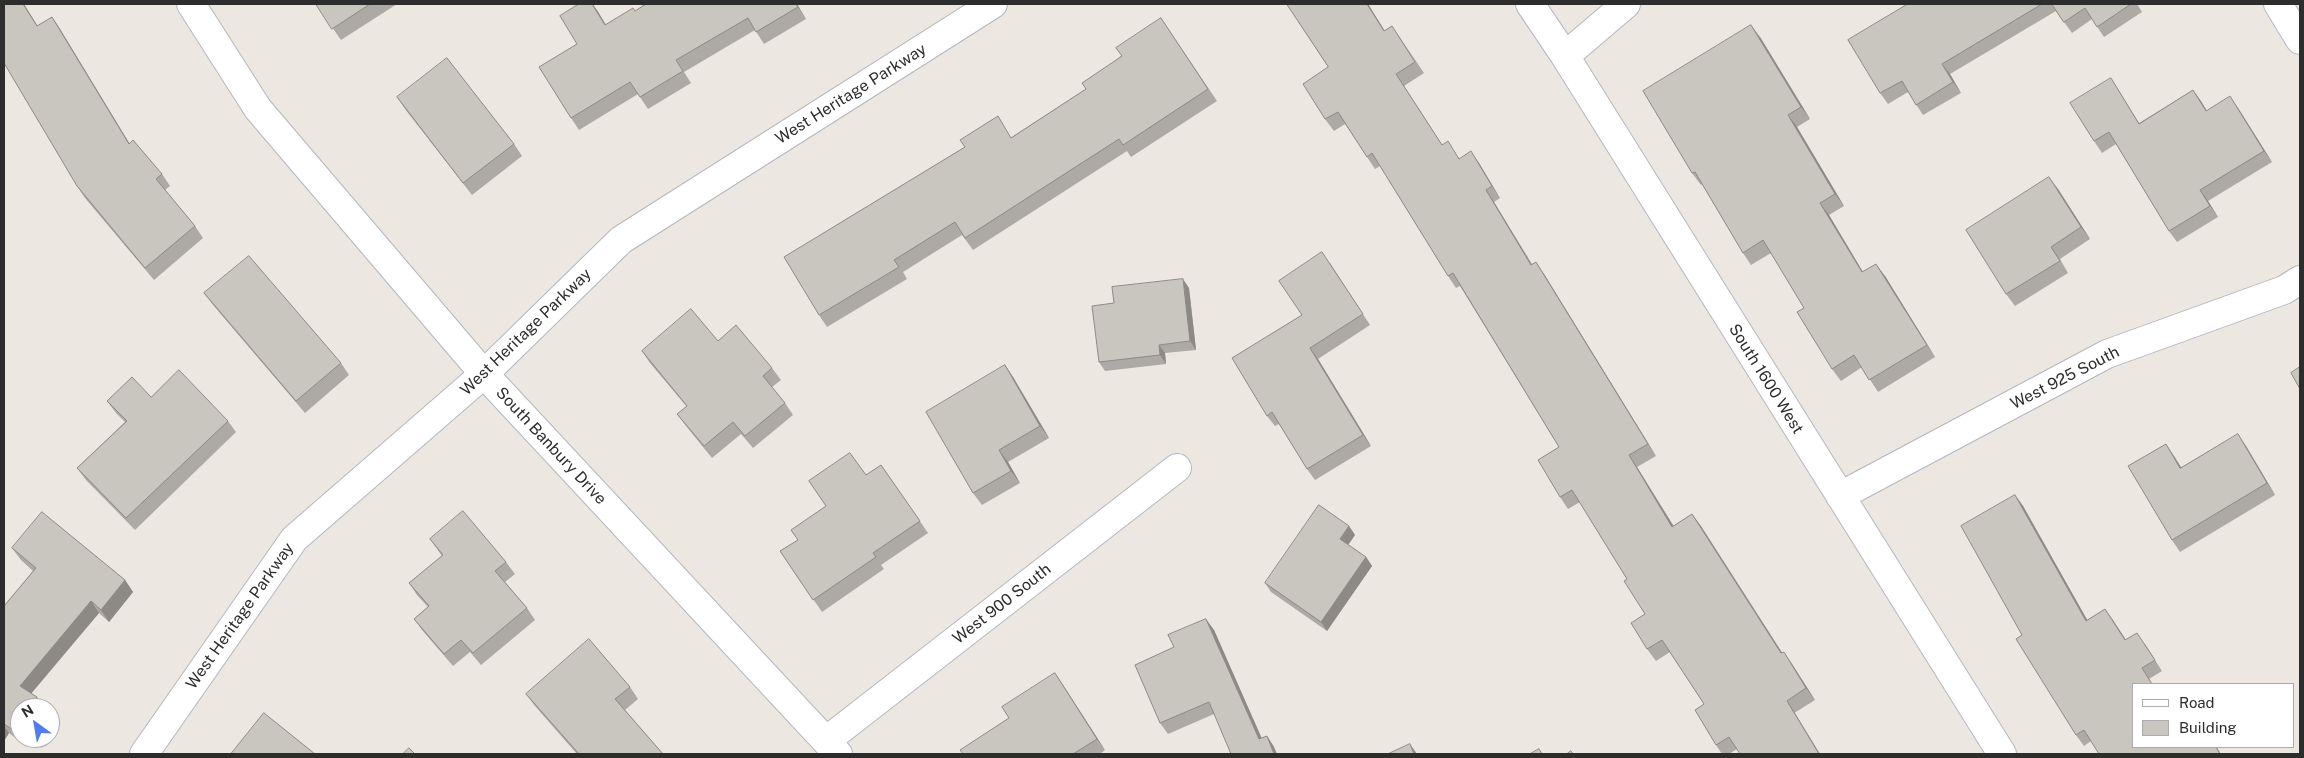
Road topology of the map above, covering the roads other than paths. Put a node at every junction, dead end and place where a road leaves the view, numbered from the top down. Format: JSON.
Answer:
{"nodes":[{"id":1,"x":192,"y":4,"type":"edge"},
{"id":2,"x":993,"y":4,"type":"edge"},
{"id":3,"x":1530,"y":4,"type":"edge"},
{"id":4,"x":1626,"y":4,"type":"edge"},
{"id":5,"x":2278,"y":4,"type":"edge"},
{"id":6,"x":2300,"y":40,"type":"edge"},
{"id":7,"x":1565,"y":56,"type":"junction"},
{"id":8,"x":2300,"y":280,"type":"edge"},
{"id":9,"x":484,"y":374,"type":"junction"},
{"id":10,"x":1178,"y":468,"type":"dead end"},
{"id":11,"x":1840,"y":496,"type":"junction"},
{"id":12,"x":832,"y":747,"type":"edge"},
{"id":13,"x":144,"y":754,"type":"edge"},
{"id":14,"x":2002,"y":754,"type":"edge"}],
"edges":[{"from":1,"to":9,"type":"street","name":"South Banbury Drive"},
{"from":2,"to":9,"type":"street","name":"West Heritage Parkway"},
{"from":3,"to":7,"type":"street","name":"South 1600 West"},
{"from":4,"to":7,"type":"street"},
{"from":5,"to":6,"type":"street"},
{"from":7,"to":11,"type":"street","name":"South 1600 West"},
{"from":8,"to":11,"type":"street","name":"West 925 South"},
{"from":9,"to":12,"type":"street","name":"South Banbury Drive"},
{"from":9,"to":13,"type":"street","name":"West Heritage Parkway"},
{"from":10,"to":12,"type":"street","name":"West 900 South"},
{"from":11,"to":14,"type":"street","name":"South 1600 West"}]}
